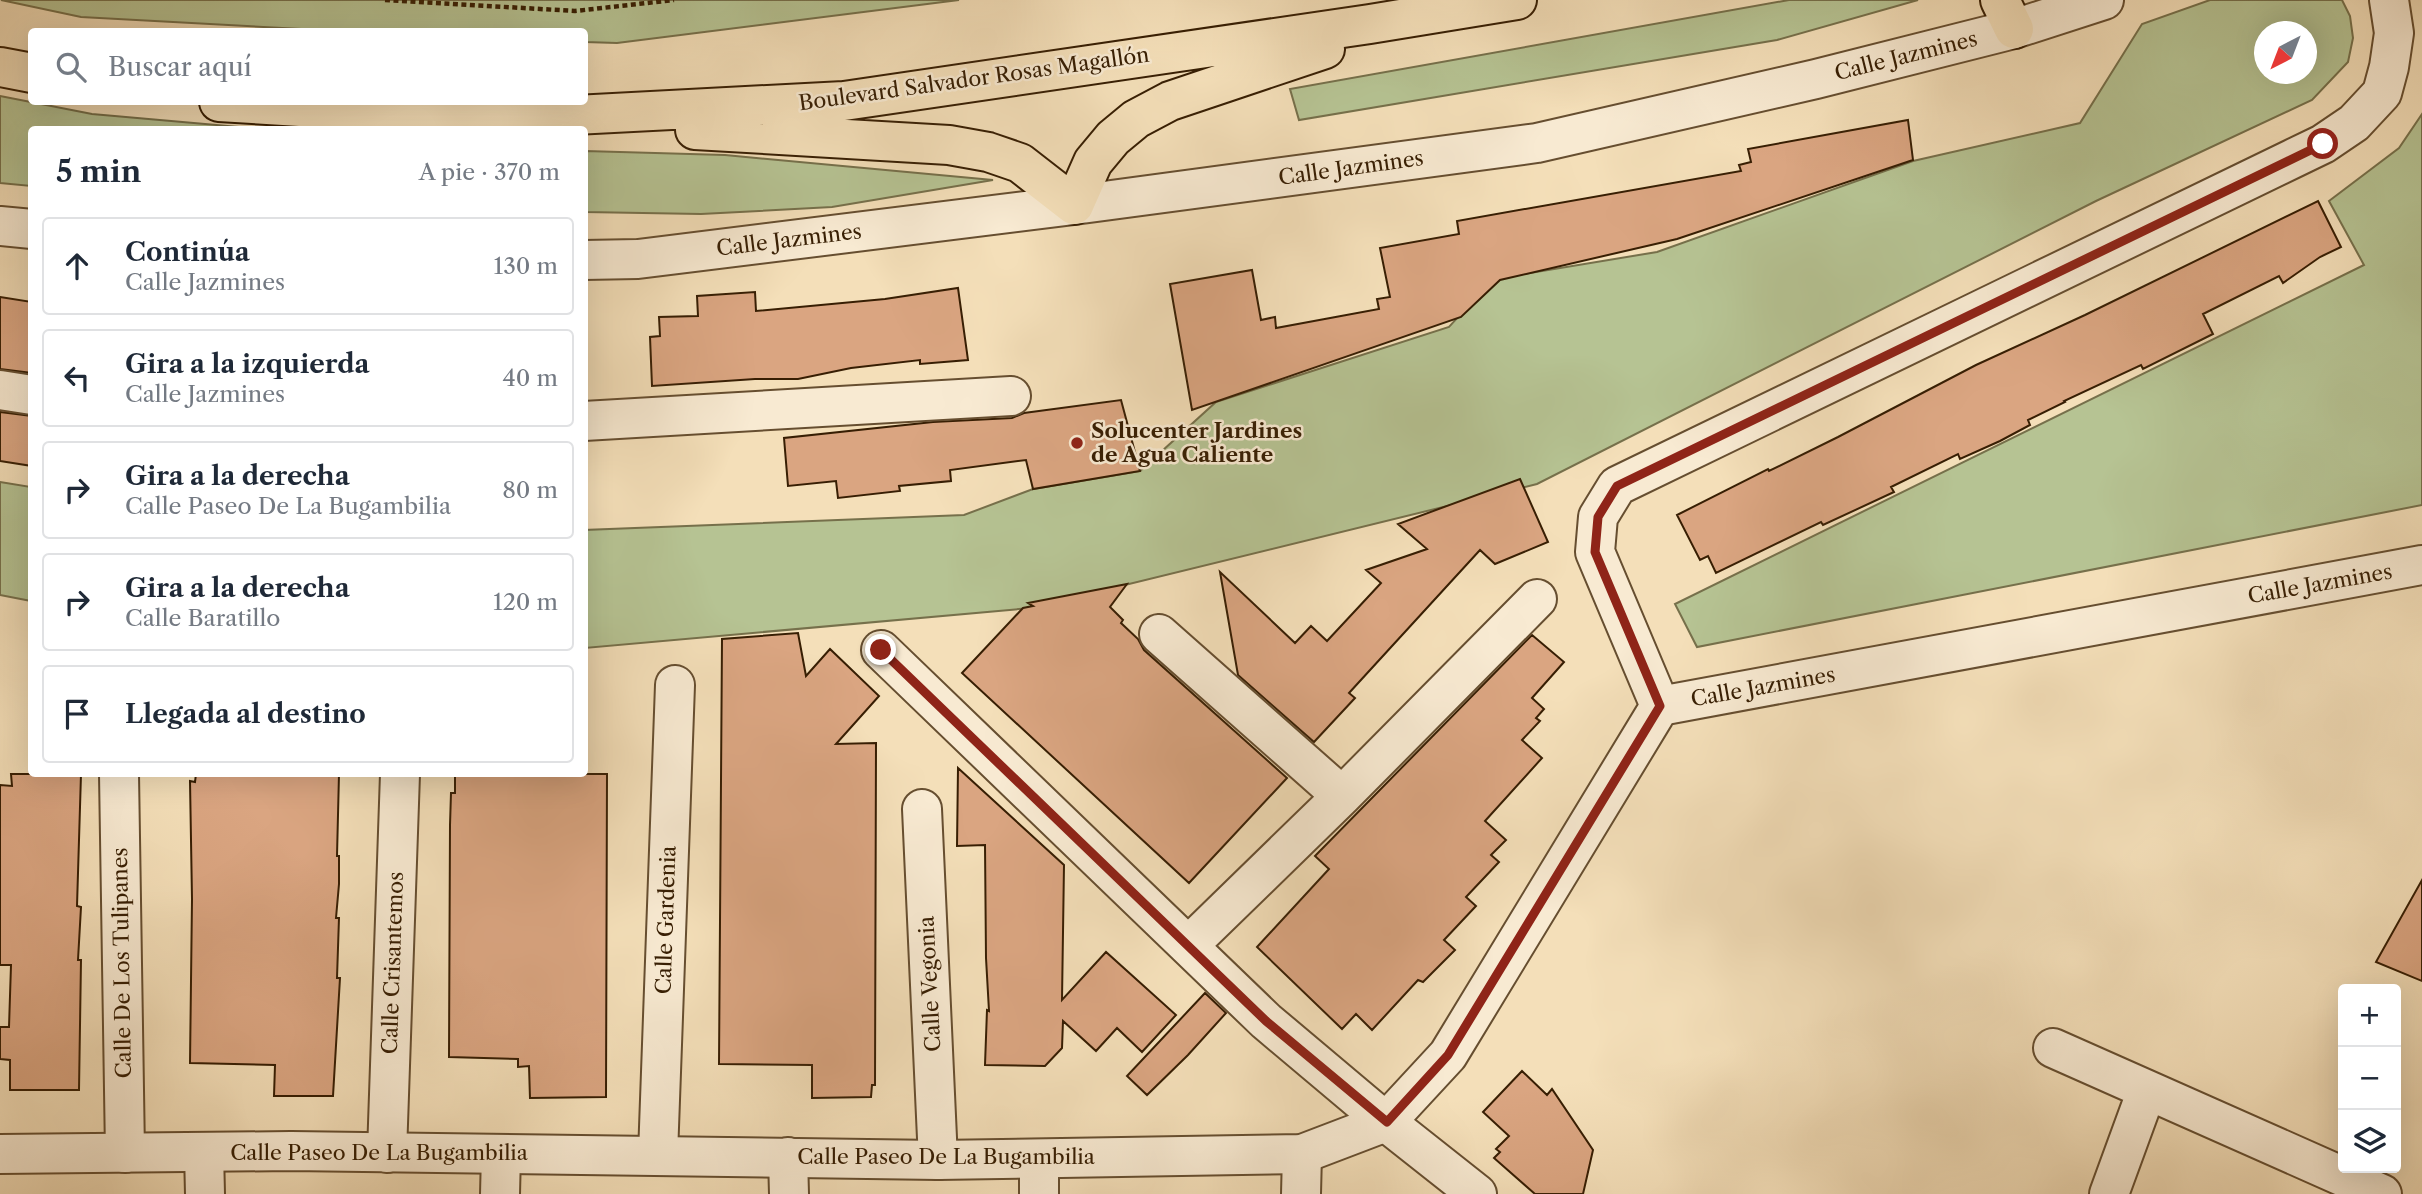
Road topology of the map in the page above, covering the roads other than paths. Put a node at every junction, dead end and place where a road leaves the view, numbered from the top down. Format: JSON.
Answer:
{"nodes":[{"id":1,"x":1517,"y":0,"type":"edge"},
{"id":2,"x":2104,"y":0,"type":"edge"},
{"id":3,"x":2389,"y":0,"type":"edge"},
{"id":4,"x":2007,"y":14,"type":"edge"},
{"id":5,"x":1427,"y":15,"type":"junction"},
{"id":6,"x":0,"y":67,"type":"edge"},
{"id":7,"x":28,"y":72,"type":"edge"},
{"id":8,"x":268,"y":105,"type":"edge"},
{"id":9,"x":497,"y":119,"type":"junction"},
{"id":10,"x":1074,"y":205,"type":"junction"},
{"id":11,"x":0,"y":226,"type":"edge"},
{"id":12,"x":28,"y":229,"type":"edge"},
{"id":13,"x":588,"y":260,"type":"edge"},
{"id":14,"x":0,"y":390,"type":"edge"},
{"id":15,"x":28,"y":394,"type":"edge"},
{"id":16,"x":1011,"y":396,"type":"dead end"},
{"id":17,"x":588,"y":421,"type":"edge"},
{"id":18,"x":2422,"y":565,"type":"edge"},
{"id":19,"x":1537,"y":599,"type":"dead end"},
{"id":20,"x":1159,"y":634,"type":"dead end"},
{"id":21,"x":881,"y":650,"type":"dead end"},
{"id":22,"x":674,"y":685,"type":"dead end"},
{"id":23,"x":1660,"y":706,"type":"junction"},
{"id":24,"x":119,"y":777,"type":"edge"},
{"id":25,"x":400,"y":777,"type":"edge"},
{"id":26,"x":1342,"y":796,"type":"junction"},
{"id":27,"x":922,"y":809,"type":"dead end"},
{"id":28,"x":1189,"y":945,"type":"junction"},
{"id":29,"x":2053,"y":1048,"type":"dead end"},
{"id":30,"x":2147,"y":1090,"type":"junction"},
{"id":31,"x":1387,"y":1122,"type":"junction"},
{"id":32,"x":204,"y":1152,"type":"junction"},
{"id":33,"x":125,"y":1153,"type":"junction"},
{"id":34,"x":387,"y":1153,"type":"junction"},
{"id":35,"x":0,"y":1154,"type":"edge"},
{"id":36,"x":501,"y":1154,"type":"junction"},
{"id":37,"x":1302,"y":1154,"type":"junction"},
{"id":38,"x":658,"y":1155,"type":"junction"},
{"id":39,"x":788,"y":1157,"type":"junction"},
{"id":40,"x":938,"y":1160,"type":"junction"},
{"id":41,"x":1039,"y":1177,"type":"edge"},
{"id":42,"x":205,"y":1194,"type":"edge"},
{"id":43,"x":500,"y":1194,"type":"edge"},
{"id":44,"x":789,"y":1194,"type":"edge"},
{"id":45,"x":1301,"y":1194,"type":"edge"},
{"id":46,"x":1477,"y":1194,"type":"edge"},
{"id":47,"x":2109,"y":1194,"type":"edge"},
{"id":48,"x":2382,"y":1194,"type":"edge"}],
"edges":[{"from":1,"to":5,"type":"highway","name":"Boulevard Salvador Rosas Magallón"},
{"from":2,"to":4,"type":"street","name":"Calle Jazmines"},
{"from":3,"to":23,"type":"street"},
{"from":4,"to":10,"type":"street","name":"Calle Jazmines"},
{"from":5,"to":9,"type":"highway","name":"Boulevard Salvador Rosas Magallón"},
{"from":5,"to":10,"type":"highway"},
{"from":6,"to":7,"type":"highway"},
{"from":8,"to":9,"type":"highway","name":"Boulevard Salvador Rosas Magallón"},
{"from":9,"to":10,"type":"highway"},
{"from":10,"to":13,"type":"street","name":"Calle Jazmines"},
{"from":11,"to":12,"type":"street"},
{"from":14,"to":15,"type":"street"},
{"from":16,"to":17,"type":"street"},
{"from":18,"to":23,"type":"street","name":"Calle Jazmines"},
{"from":19,"to":26,"type":"street"},
{"from":20,"to":26,"type":"street"},
{"from":21,"to":28,"type":"street"},
{"from":22,"to":38,"type":"street","name":"Calle Gardenia"},
{"from":23,"to":31,"type":"street","name":"Calle Paseo De La Bugambilia"},
{"from":24,"to":33,"type":"street","name":"Calle De Los Tulipanes"},
{"from":25,"to":34,"type":"street","name":"Calle Crisantemos"},
{"from":26,"to":28,"type":"street"},
{"from":27,"to":40,"type":"street","name":"Calle Vegonia"},
{"from":28,"to":31,"type":"street"},
{"from":29,"to":30,"type":"street"},
{"from":30,"to":47,"type":"street"},
{"from":30,"to":48,"type":"street"},
{"from":31,"to":37,"type":"street","name":"Calle Paseo De La Bugambilia"},
{"from":31,"to":46,"type":"street"},
{"from":32,"to":33,"type":"street","name":"Calle Paseo De La Bugambilia"},
{"from":32,"to":34,"type":"street","name":"Calle Paseo De La Bugambilia"},
{"from":32,"to":42,"type":"street"},
{"from":33,"to":35,"type":"street","name":"Calle Paseo De La Bugambilia"},
{"from":34,"to":36,"type":"street","name":"Calle Paseo De La Bugambilia"},
{"from":36,"to":38,"type":"street","name":"Calle Paseo De La Bugambilia"},
{"from":36,"to":43,"type":"street"},
{"from":37,"to":41,"type":"street","name":"Calle Paseo De La Bugambilia"},
{"from":37,"to":45,"type":"street"},
{"from":38,"to":39,"type":"street","name":"Calle Paseo De La Bugambilia"},
{"from":39,"to":40,"type":"street","name":"Calle Paseo De La Bugambilia"},
{"from":39,"to":44,"type":"street"},
{"from":40,"to":41,"type":"street","name":"Calle Paseo De La Bugambilia"}]}
